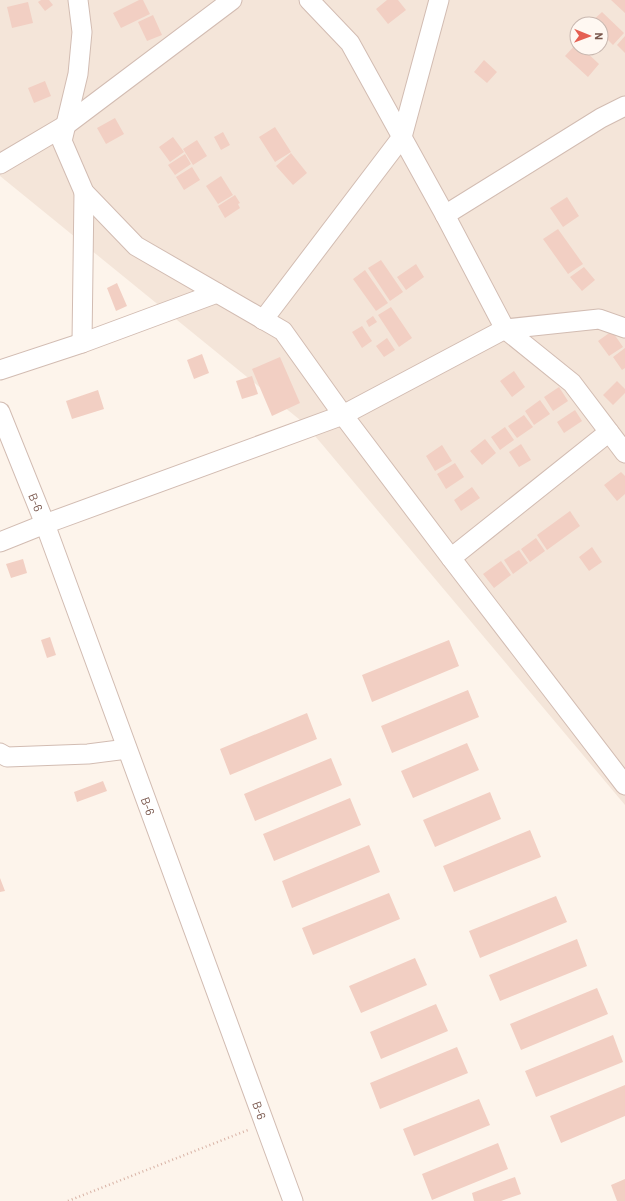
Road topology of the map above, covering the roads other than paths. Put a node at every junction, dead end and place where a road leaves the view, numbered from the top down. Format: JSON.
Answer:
{"nodes":[{"id":1,"x":78,"y":0,"type":"edge"},
{"id":2,"x":232,"y":0,"type":"edge"},
{"id":3,"x":309,"y":0,"type":"edge"},
{"id":4,"x":439,"y":0,"type":"edge"},
{"id":5,"x":625,"y":106,"type":"edge"},
{"id":6,"x":66,"y":125,"type":"junction"},
{"id":7,"x":402,"y":137,"type":"junction"},
{"id":8,"x":0,"y":164,"type":"edge"},
{"id":9,"x":84,"y":192,"type":"junction"},
{"id":10,"x":445,"y":215,"type":"junction"},
{"id":11,"x":217,"y":293,"type":"junction"},
{"id":12,"x":264,"y":320,"type":"junction"},
{"id":13,"x":625,"y":328,"type":"edge"},
{"id":14,"x":505,"y":329,"type":"junction"},
{"id":15,"x":82,"y":343,"type":"junction"},
{"id":16,"x":0,"y":370,"type":"edge"},
{"id":17,"x":0,"y":412,"type":"edge"},
{"id":18,"x":343,"y":415,"type":"junction"},
{"id":19,"x":609,"y":432,"type":"junction"},
{"id":20,"x":625,"y":453,"type":"edge"},
{"id":21,"x":45,"y":524,"type":"junction"},
{"id":22,"x":0,"y":542,"type":"edge"},
{"id":23,"x":451,"y":558,"type":"junction"},
{"id":24,"x":128,"y":749,"type":"junction"},
{"id":25,"x":0,"y":753,"type":"edge"},
{"id":26,"x":625,"y":785,"type":"edge"},
{"id":27,"x":294,"y":1201,"type":"edge"}],
"edges":[{"from":1,"to":6,"type":"street"},
{"from":2,"to":6,"type":"street"},
{"from":3,"to":7,"type":"street"},
{"from":4,"to":7,"type":"street"},
{"from":5,"to":10,"type":"street"},
{"from":6,"to":8,"type":"street"},
{"from":6,"to":9,"type":"street"},
{"from":7,"to":10,"type":"street"},
{"from":7,"to":12,"type":"street"},
{"from":9,"to":11,"type":"street"},
{"from":9,"to":15,"type":"street"},
{"from":10,"to":14,"type":"street"},
{"from":11,"to":12,"type":"street"},
{"from":11,"to":15,"type":"street"},
{"from":12,"to":18,"type":"street"},
{"from":13,"to":14,"type":"street"},
{"from":14,"to":18,"type":"street"},
{"from":14,"to":19,"type":"street"},
{"from":15,"to":16,"type":"street"},
{"from":17,"to":21,"type":"street","name":"B-6"},
{"from":18,"to":21,"type":"street"},
{"from":18,"to":23,"type":"street"},
{"from":19,"to":20,"type":"street"},
{"from":19,"to":23,"type":"street"},
{"from":21,"to":22,"type":"street"},
{"from":21,"to":24,"type":"street","name":"B-6"},
{"from":23,"to":26,"type":"street"},
{"from":24,"to":25,"type":"street"},
{"from":24,"to":27,"type":"street","name":"B-6"}]}
